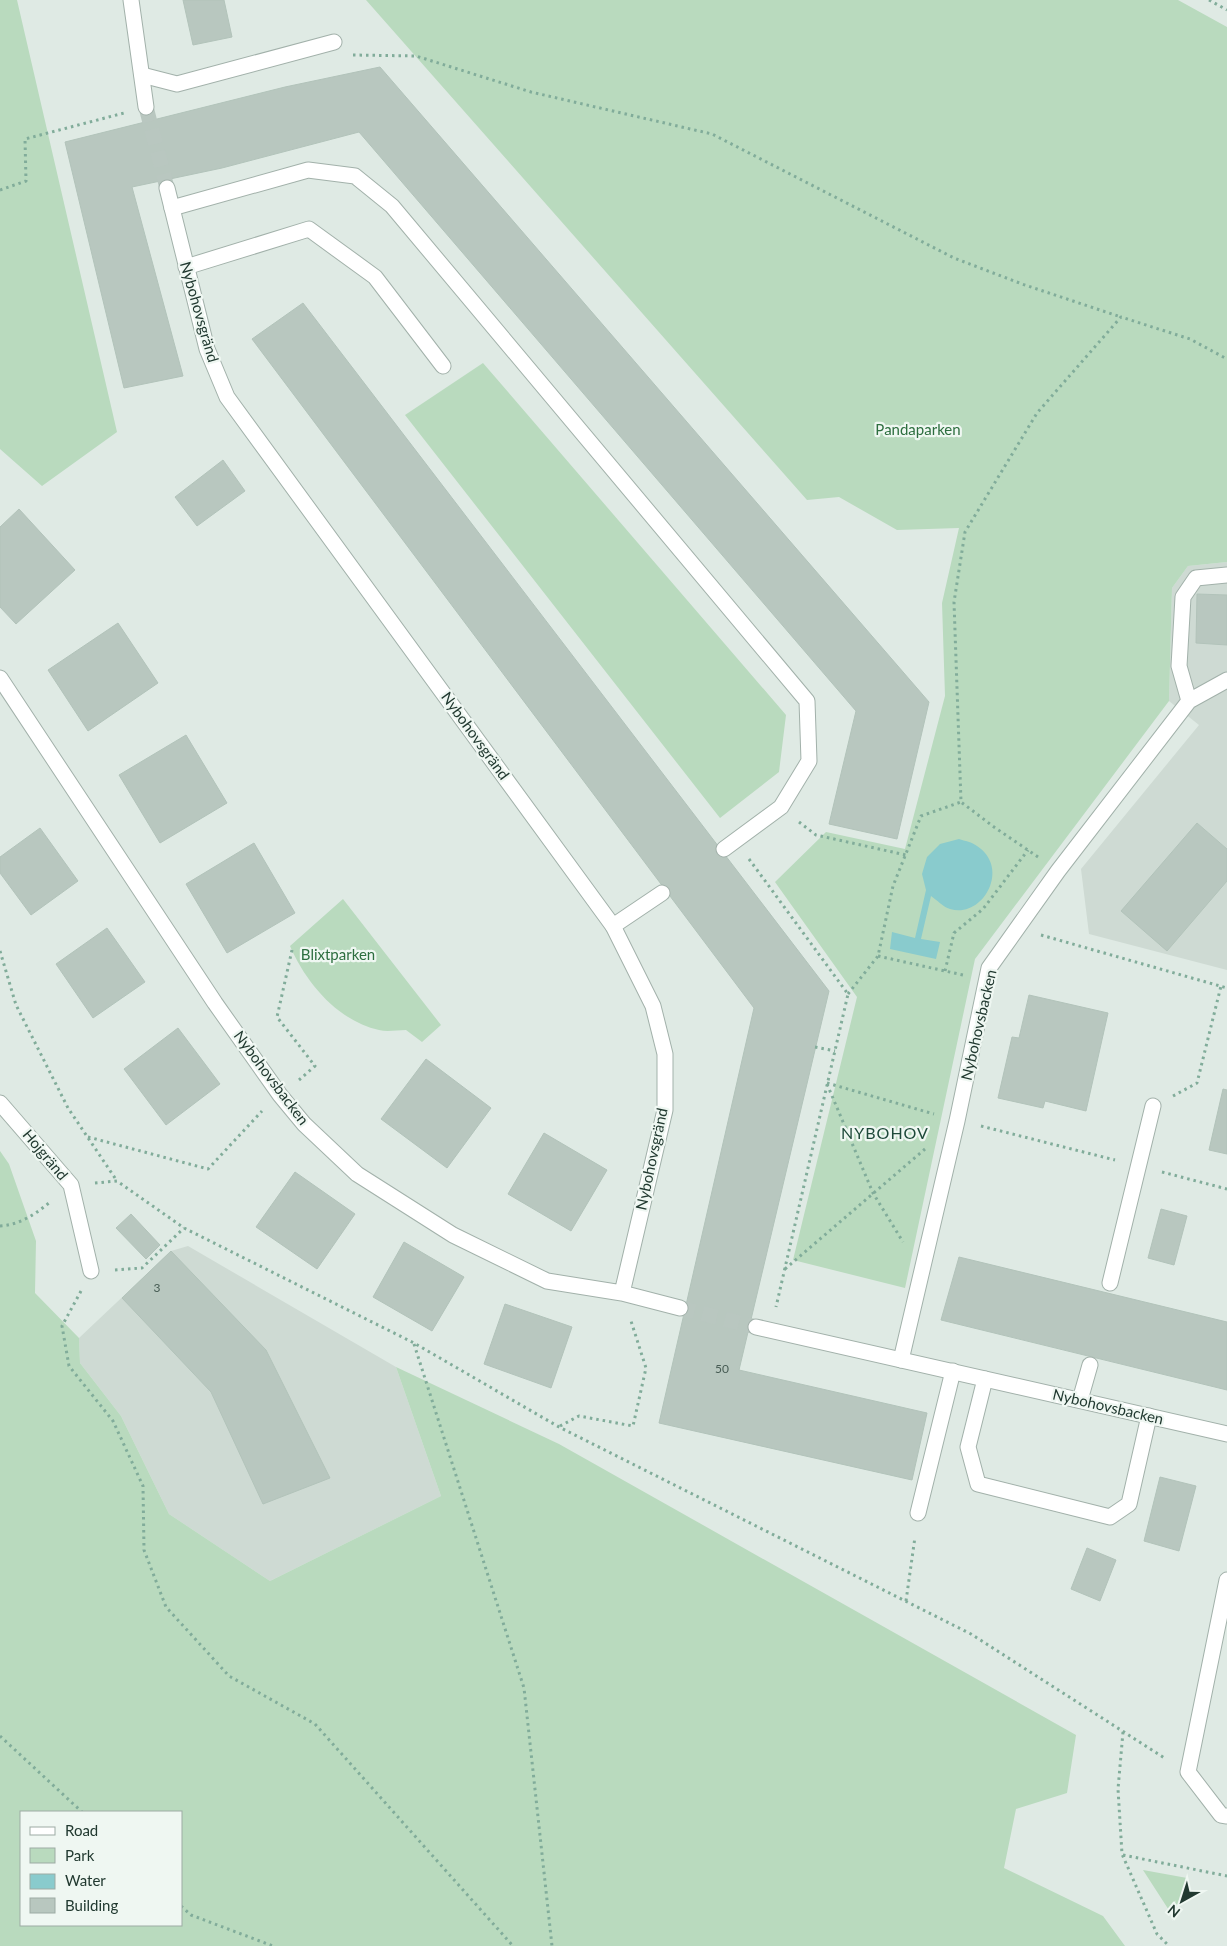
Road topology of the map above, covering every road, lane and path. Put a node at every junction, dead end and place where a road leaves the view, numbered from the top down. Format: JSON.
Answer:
{"nodes":[{"id":1,"x":1209,"y":0,"type":"edge"},
{"id":2,"x":134,"y":2,"type":"edge"},
{"id":3,"x":1227,"y":10,"type":"edge"},
{"id":4,"x":334,"y":42,"type":"dead end"},
{"id":5,"x":345,"y":58,"type":"dead end"},
{"id":6,"x":142,"y":75,"type":"junction"},
{"id":7,"x":146,"y":107,"type":"joint"},
{"id":8,"x":167,"y":188,"type":"tunnel mouth"},
{"id":9,"x":0,"y":190,"type":"edge"},
{"id":10,"x":172,"y":208,"type":"junction"},
{"id":11,"x":186,"y":266,"type":"junction"},
{"id":12,"x":1121,"y":317,"type":"junction"},
{"id":13,"x":1227,"y":359,"type":"edge"},
{"id":14,"x":443,"y":366,"type":"dead end"},
{"id":15,"x":1227,"y":575,"type":"edge"},
{"id":16,"x":0,"y":678,"type":"edge"},
{"id":17,"x":1227,"y":680,"type":"edge"},
{"id":18,"x":1189,"y":701,"type":"junction"},
{"id":19,"x":961,"y":802,"type":"junction"},
{"id":20,"x":781,"y":807,"type":"junction"},
{"id":21,"x":730,"y":844,"type":"joint"},
{"id":22,"x":1028,"y":850,"type":"junction"},
{"id":23,"x":906,"y":855,"type":"junction"},
{"id":24,"x":1058,"y":870,"type":"junction"},
{"id":25,"x":662,"y":893,"type":"dead end"},
{"id":26,"x":613,"y":926,"type":"junction"},
{"id":27,"x":1016,"y":928,"type":"junction"},
{"id":28,"x":292,"y":950,"type":"dead end"},
{"id":29,"x":0,"y":951,"type":"edge"},
{"id":30,"x":878,"y":956,"type":"junction"},
{"id":31,"x":945,"y":971,"type":"junction"},
{"id":32,"x":987,"y":981,"type":"junction"},
{"id":33,"x":1221,"y":986,"type":"junction"},
{"id":34,"x":1227,"y":988,"type":"edge"},
{"id":35,"x":848,"y":994,"type":"junction"},
{"id":36,"x":815,"y":1047,"type":"dead end"},
{"id":37,"x":835,"y":1051,"type":"junction"},
{"id":38,"x":315,"y":1066,"type":"dead end"},
{"id":39,"x":827,"y":1083,"type":"junction"},
{"id":40,"x":0,"y":1103,"type":"edge"},
{"id":41,"x":1153,"y":1106,"type":"joint"},
{"id":42,"x":263,"y":1110,"type":"dead end"},
{"id":43,"x":957,"y":1121,"type":"junction"},
{"id":44,"x":88,"y":1137,"type":"junction"},
{"id":45,"x":1138,"y":1166,"type":"junction"},
{"id":46,"x":117,"y":1181,"type":"junction"},
{"id":47,"x":71,"y":1185,"type":"junction"},
{"id":48,"x":1227,"y":1190,"type":"edge"},
{"id":49,"x":873,"y":1193,"type":"junction"},
{"id":50,"x":0,"y":1226,"type":"edge"},
{"id":51,"x":184,"y":1228,"type":"junction"},
{"id":52,"x":785,"y":1269,"type":"junction"},
{"id":53,"x":92,"y":1271,"type":"junction"},
{"id":54,"x":922,"y":1273,"type":"junction"},
{"id":55,"x":1110,"y":1283,"type":"dead end"},
{"id":56,"x":622,"y":1293,"type":"junction"},
{"id":57,"x":680,"y":1308,"type":"tunnel mouth"},
{"id":58,"x":763,"y":1328,"type":"joint"},
{"id":59,"x":414,"y":1343,"type":"junction"},
{"id":60,"x":901,"y":1360,"type":"junction"},
{"id":61,"x":1090,"y":1365,"type":"dead end"},
{"id":62,"x":953,"y":1371,"type":"junction"},
{"id":63,"x":986,"y":1379,"type":"junction"},
{"id":64,"x":1080,"y":1400,"type":"junction"},
{"id":65,"x":1149,"y":1416,"type":"junction"},
{"id":66,"x":559,"y":1426,"type":"junction"},
{"id":67,"x":1227,"y":1434,"type":"edge"},
{"id":68,"x":918,"y":1512,"type":"joint"},
{"id":69,"x":1227,"y":1580,"type":"edge"},
{"id":70,"x":906,"y":1601,"type":"junction"},
{"id":71,"x":1124,"y":1732,"type":"junction"},
{"id":72,"x":0,"y":1736,"type":"edge"},
{"id":73,"x":1188,"y":1772,"type":"junction"},
{"id":74,"x":81,"y":1811,"type":"edge"},
{"id":75,"x":1227,"y":1816,"type":"edge"},
{"id":76,"x":1122,"y":1854,"type":"junction"},
{"id":77,"x":1227,"y":1876,"type":"edge"},
{"id":78,"x":182,"y":1907,"type":"edge"},
{"id":79,"x":273,"y":1946,"type":"edge"},
{"id":80,"x":513,"y":1946,"type":"edge"},
{"id":81,"x":552,"y":1946,"type":"edge"},
{"id":82,"x":1169,"y":1946,"type":"edge"}],
"edges":[{"from":1,"to":3,"type":"path"},
{"from":2,"to":6,"type":"street"},
{"from":4,"to":6,"type":"street"},
{"from":5,"to":12,"type":"path"},
{"from":6,"to":7,"type":"street"},
{"from":7,"to":9,"type":"path"},
{"from":8,"to":10,"type":"street","name":"Nybohovsgränd"},
{"from":10,"to":11,"type":"street","name":"Nybohovsgränd"},
{"from":10,"to":20,"type":"street"},
{"from":11,"to":14,"type":"street"},
{"from":11,"to":26,"type":"street","name":"Nybohovsgränd"},
{"from":12,"to":13,"type":"path"},
{"from":12,"to":19,"type":"path"},
{"from":15,"to":18,"type":"street"},
{"from":16,"to":56,"type":"street","name":"Nybohovsbacken"},
{"from":17,"to":18,"type":"street","name":"Nybohovsbacken"},
{"from":18,"to":24,"type":"street","name":"Nybohovsbacken"},
{"from":19,"to":22,"type":"path"},
{"from":19,"to":23,"type":"path"},
{"from":20,"to":21,"type":"street"},
{"from":20,"to":23,"type":"path"},
{"from":21,"to":35,"type":"path"},
{"from":22,"to":24,"type":"path"},
{"from":22,"to":31,"type":"path"},
{"from":23,"to":30,"type":"path"},
{"from":24,"to":27,"type":"street","name":"Nybohovsbacken"},
{"from":25,"to":26,"type":"street"},
{"from":26,"to":56,"type":"street","name":"Nybohovsgränd"},
{"from":27,"to":32,"type":"street","name":"Nybohovsbacken"},
{"from":27,"to":33,"type":"path"},
{"from":28,"to":38,"type":"path"},
{"from":29,"to":44,"type":"path"},
{"from":30,"to":31,"type":"path"},
{"from":30,"to":35,"type":"path"},
{"from":31,"to":32,"type":"path"},
{"from":32,"to":43,"type":"street","name":"Nybohovsbacken"},
{"from":33,"to":34,"type":"path"},
{"from":33,"to":41,"type":"path"},
{"from":35,"to":37,"type":"path"},
{"from":36,"to":37,"type":"path"},
{"from":37,"to":39,"type":"path"},
{"from":39,"to":43,"type":"path"},
{"from":39,"to":49,"type":"path"},
{"from":39,"to":52,"type":"path"},
{"from":40,"to":47,"type":"street","name":"Hojgränd"},
{"from":41,"to":45,"type":"street"},
{"from":42,"to":44,"type":"path"},
{"from":43,"to":45,"type":"path"},
{"from":43,"to":49,"type":"path"},
{"from":43,"to":54,"type":"street","name":"Nybohovsbacken"},
{"from":44,"to":46,"type":"path"},
{"from":45,"to":48,"type":"path"},
{"from":45,"to":55,"type":"street"},
{"from":46,"to":47,"type":"path"},
{"from":46,"to":51,"type":"path"},
{"from":47,"to":50,"type":"path"},
{"from":47,"to":53,"type":"street","name":"Hojgränd"},
{"from":49,"to":52,"type":"path"},
{"from":49,"to":54,"type":"path"},
{"from":51,"to":53,"type":"path"},
{"from":51,"to":59,"type":"path"},
{"from":52,"to":58,"type":"path"},
{"from":53,"to":80,"type":"path"},
{"from":54,"to":60,"type":"street","name":"Nybohovsbacken"},
{"from":56,"to":57,"type":"street","name":"Nybohovsbacken"},
{"from":56,"to":66,"type":"path"},
{"from":58,"to":60,"type":"street","name":"Nybohovsbacken"},
{"from":59,"to":66,"type":"path"},
{"from":59,"to":81,"type":"path"},
{"from":60,"to":62,"type":"street","name":"Nybohovsbacken"},
{"from":61,"to":64,"type":"street"},
{"from":62,"to":63,"type":"street","name":"Nybohovsbacken"},
{"from":62,"to":68,"type":"street"},
{"from":63,"to":64,"type":"street","name":"Nybohovsbacken"},
{"from":63,"to":65,"type":"street"},
{"from":64,"to":65,"type":"street","name":"Nybohovsbacken"},
{"from":65,"to":67,"type":"street","name":"Nybohovsbacken"},
{"from":66,"to":70,"type":"path"},
{"from":68,"to":70,"type":"path"},
{"from":69,"to":73,"type":"street"},
{"from":70,"to":71,"type":"path"},
{"from":71,"to":73,"type":"path"},
{"from":71,"to":76,"type":"path"},
{"from":72,"to":74,"type":"path"},
{"from":73,"to":75,"type":"street"},
{"from":76,"to":77,"type":"path"},
{"from":76,"to":82,"type":"path"},
{"from":78,"to":79,"type":"path"}]}
